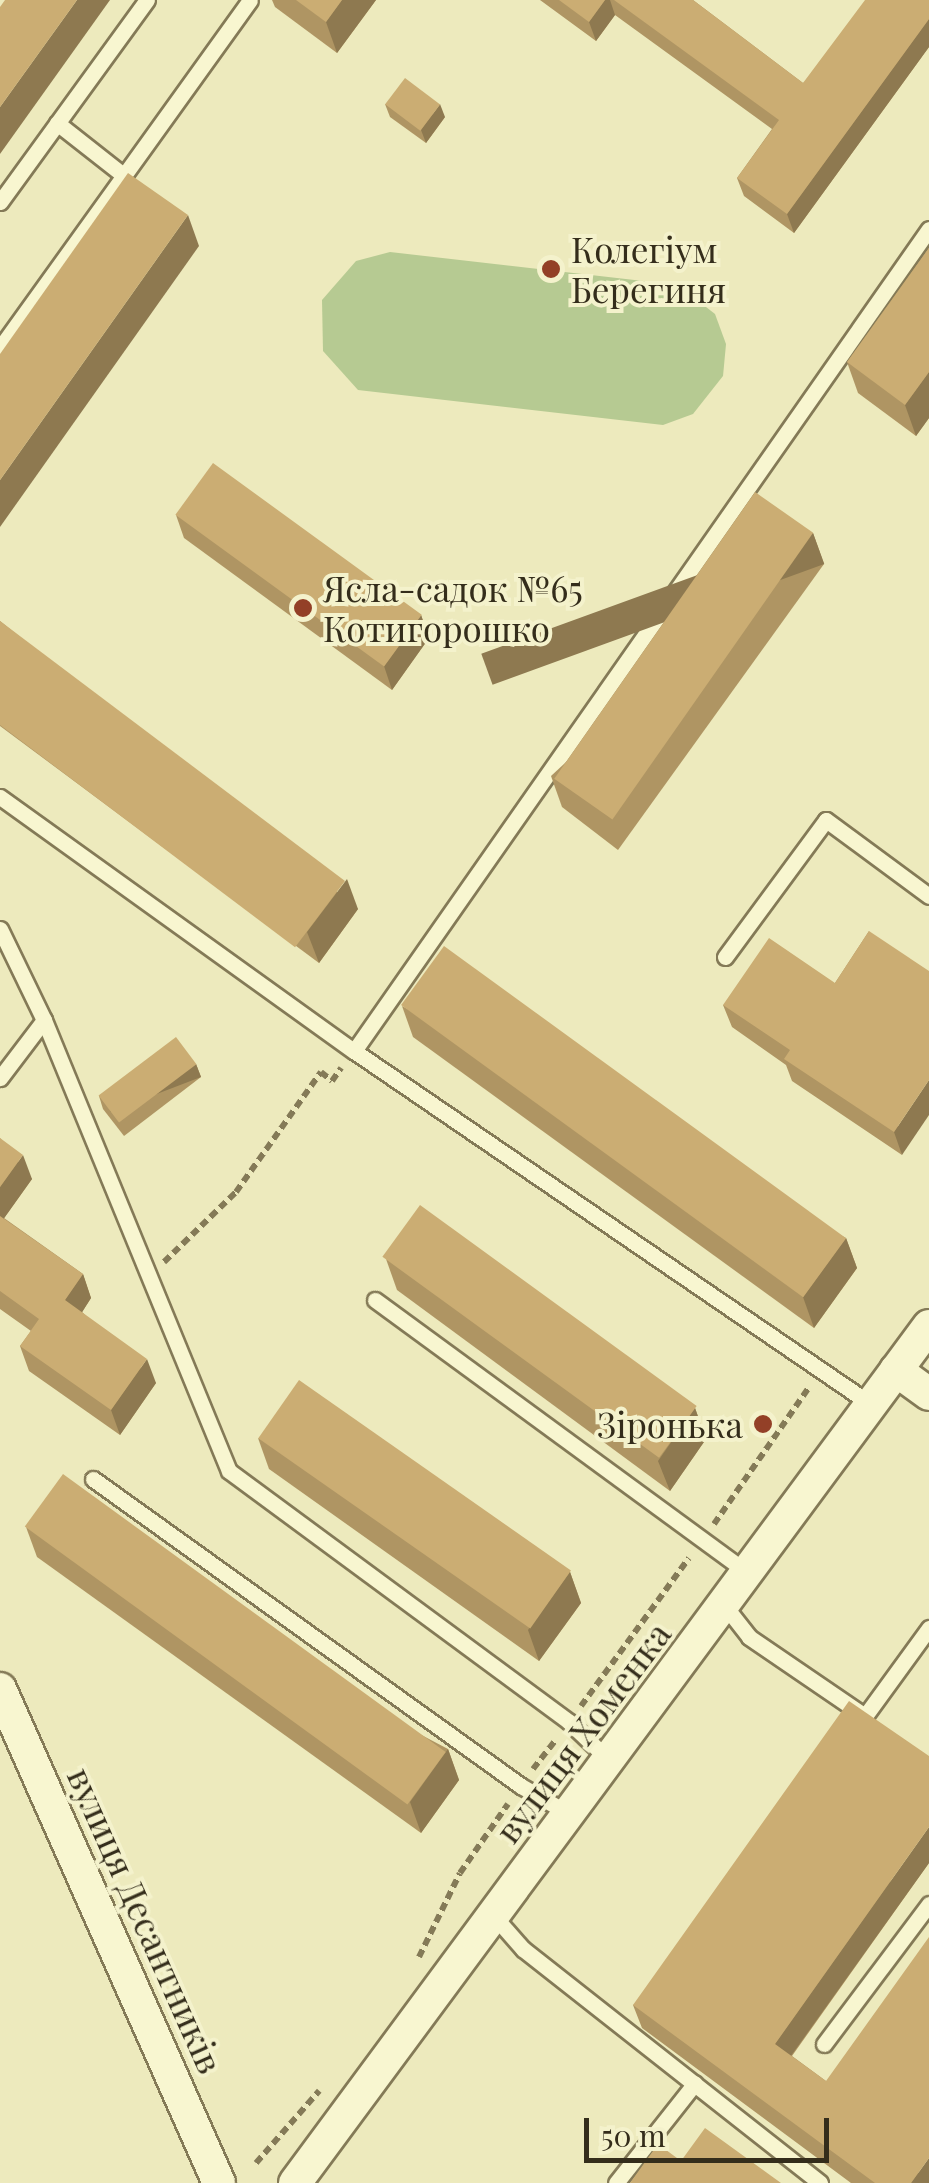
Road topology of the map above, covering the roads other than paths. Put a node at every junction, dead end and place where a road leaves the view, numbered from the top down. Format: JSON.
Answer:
{"nodes":[{"id":1,"x":147,"y":0,"type":"edge"},
{"id":2,"x":250,"y":0,"type":"edge"},
{"id":3,"x":57,"y":124,"type":"junction"},
{"id":4,"x":123,"y":175,"type":"junction"},
{"id":5,"x":0,"y":202,"type":"edge"},
{"id":6,"x":929,"y":229,"type":"edge"},
{"id":7,"x":0,"y":348,"type":"edge"},
{"id":8,"x":0,"y":797,"type":"edge"},
{"id":9,"x":929,"y":896,"type":"edge"},
{"id":10,"x":0,"y":929,"type":"edge"},
{"id":11,"x":725,"y":957,"type":"dead end"},
{"id":12,"x":44,"y":1020,"type":"junction"},
{"id":13,"x":354,"y":1051,"type":"junction"},
{"id":14,"x":0,"y":1078,"type":"edge"},
{"id":15,"x":375,"y":1300,"type":"dead end"},
{"id":16,"x":929,"y":1326,"type":"edge"},
{"id":17,"x":896,"y":1370,"type":"junction"},
{"id":18,"x":929,"y":1394,"type":"edge"},
{"id":19,"x":872,"y":1405,"type":"junction"},
{"id":20,"x":92,"y":1479,"type":"dead end"},
{"id":21,"x":748,"y":1573,"type":"junction"},
{"id":22,"x":725,"y":1606,"type":"junction"},
{"id":23,"x":929,"y":1628,"type":"edge"},
{"id":24,"x":0,"y":1689,"type":"edge"},
{"id":25,"x":864,"y":1716,"type":"junction"},
{"id":26,"x":881,"y":1726,"type":"edge"},
{"id":27,"x":612,"y":1762,"type":"junction"},
{"id":28,"x":571,"y":1814,"type":"junction"},
{"id":29,"x":929,"y":1904,"type":"edge"},
{"id":30,"x":494,"y":1916,"type":"junction"},
{"id":31,"x":824,"y":2044,"type":"dead end"},
{"id":32,"x":695,"y":2084,"type":"junction"},
{"id":33,"x":220,"y":2183,"type":"edge"},
{"id":34,"x":295,"y":2183,"type":"edge"},
{"id":35,"x":616,"y":2183,"type":"edge"},
{"id":36,"x":820,"y":2183,"type":"edge"}],
"edges":[{"from":1,"to":3,"type":"lane"},
{"from":2,"to":4,"type":"lane"},
{"from":3,"to":4,"type":"lane"},
{"from":3,"to":5,"type":"lane"},
{"from":4,"to":7,"type":"lane"},
{"from":6,"to":13,"type":"lane"},
{"from":8,"to":13,"type":"lane"},
{"from":9,"to":11,"type":"lane"},
{"from":10,"to":12,"type":"lane"},
{"from":12,"to":14,"type":"lane"},
{"from":12,"to":27,"type":"lane"},
{"from":13,"to":19,"type":"lane"},
{"from":15,"to":21,"type":"lane"},
{"from":16,"to":17,"type":"street","name":"вулиця Хоменка"},
{"from":17,"to":18,"type":"street"},
{"from":17,"to":19,"type":"street","name":"вулиця Хоменка"},
{"from":19,"to":21,"type":"street","name":"вулиця Хоменка"},
{"from":20,"to":28,"type":"lane"},
{"from":21,"to":22,"type":"street","name":"вулиця Хоменка"},
{"from":22,"to":25,"type":"lane"},
{"from":22,"to":27,"type":"street","name":"вулиця Хоменка"},
{"from":23,"to":25,"type":"lane"},
{"from":24,"to":33,"type":"street","name":"вулиця Десантників"},
{"from":25,"to":26,"type":"lane"},
{"from":27,"to":28,"type":"street","name":"вулиця Хоменка"},
{"from":28,"to":30,"type":"street","name":"вулиця Хоменка"},
{"from":29,"to":31,"type":"lane"},
{"from":30,"to":32,"type":"lane"},
{"from":30,"to":34,"type":"street","name":"вулиця Хоменка"},
{"from":32,"to":35,"type":"lane"},
{"from":32,"to":36,"type":"lane"}]}
